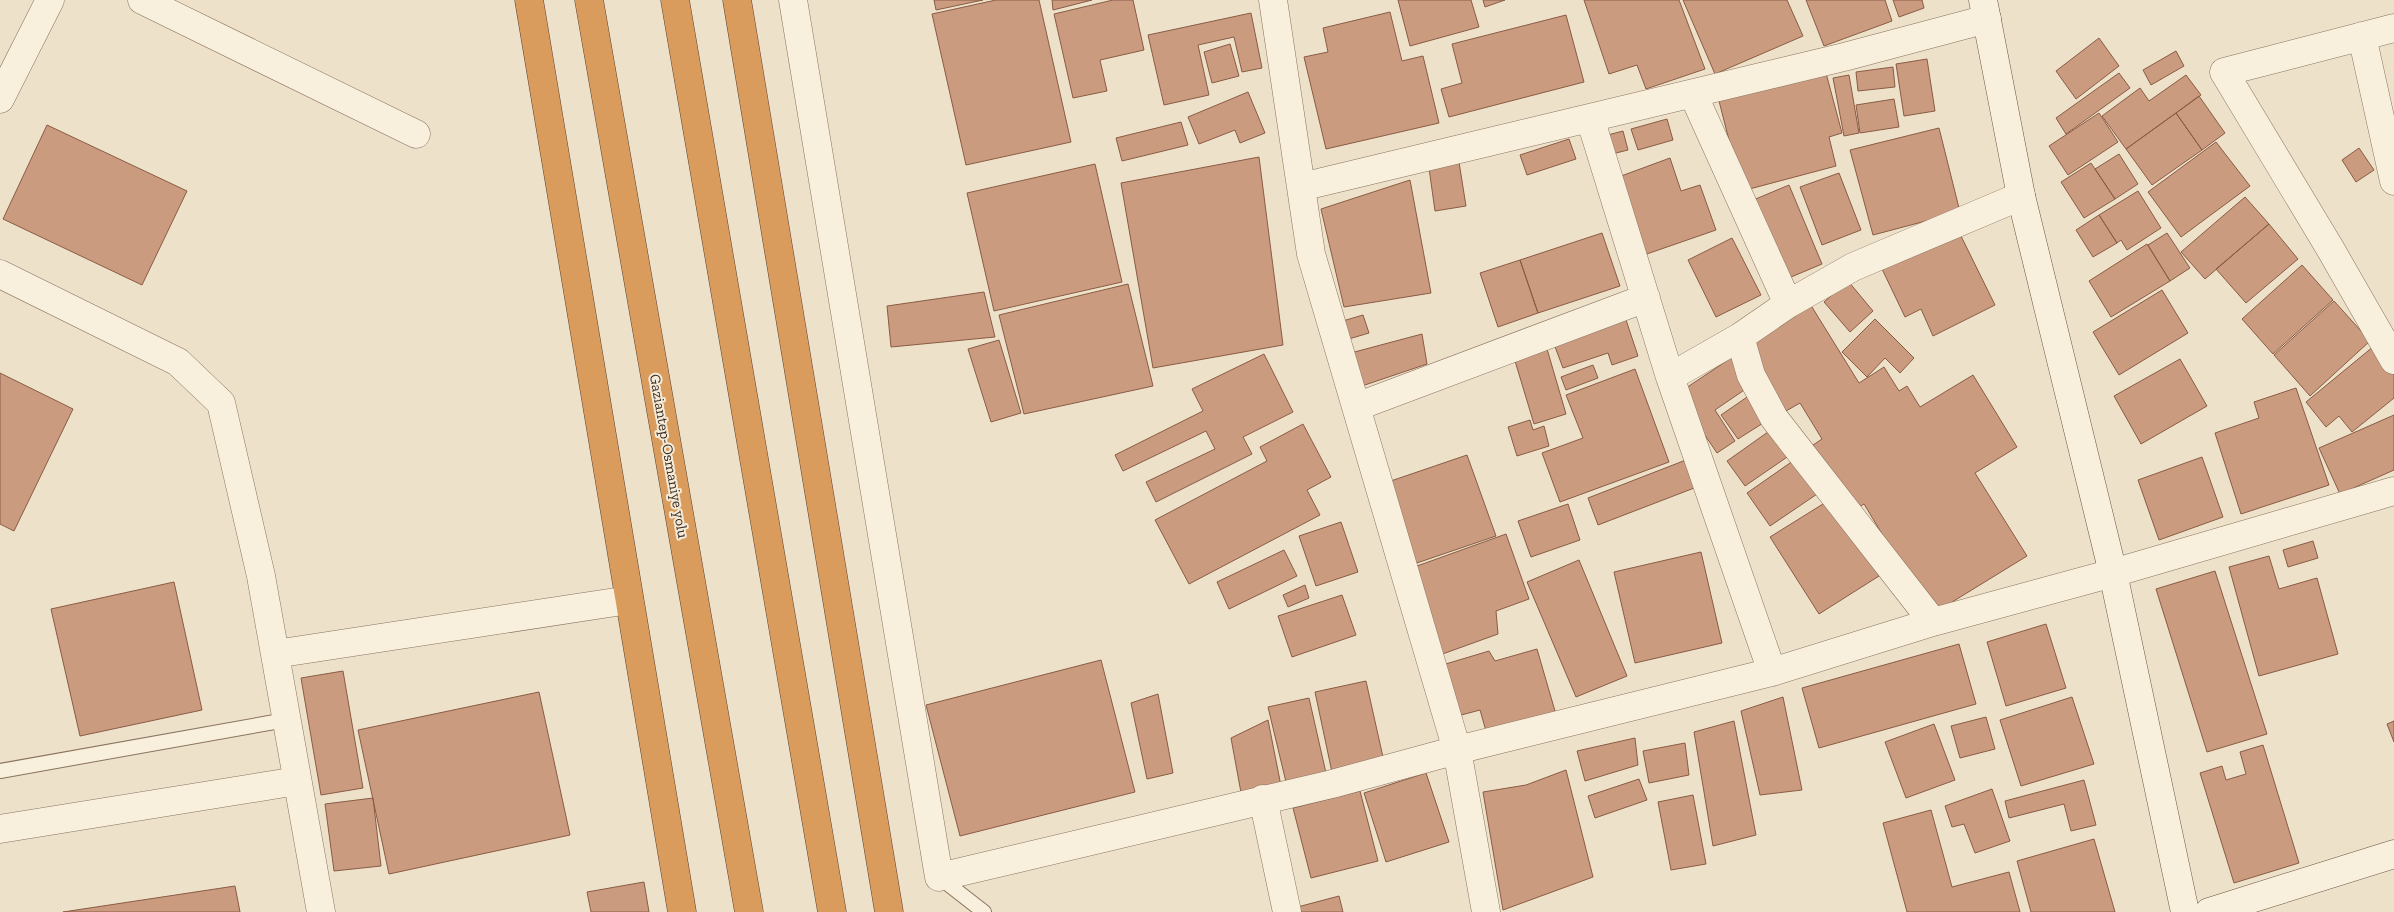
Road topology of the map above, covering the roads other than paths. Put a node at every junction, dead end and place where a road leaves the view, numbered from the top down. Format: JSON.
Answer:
{"nodes":[{"id":1,"x":50,"y":0,"type":"edge"},
{"id":2,"x":142,"y":0,"type":"edge"},
{"id":3,"x":529,"y":0,"type":"edge"},
{"id":4,"x":589,"y":0,"type":"edge"},
{"id":5,"x":675,"y":0,"type":"edge"},
{"id":6,"x":737,"y":0,"type":"edge"},
{"id":7,"x":793,"y":0,"type":"edge"},
{"id":8,"x":1273,"y":0,"type":"edge"},
{"id":9,"x":1985,"y":10,"type":"edge"},
{"id":10,"x":2394,"y":28,"type":"edge"},
{"id":11,"x":2362,"y":36,"type":"junction"},
{"id":12,"x":1692,"y":94,"type":"junction"},
{"id":13,"x":0,"y":99,"type":"edge"},
{"id":14,"x":1590,"y":118,"type":"junction"},
{"id":15,"x":416,"y":134,"type":"dead end"},
{"id":16,"x":2394,"y":181,"type":"edge"},
{"id":17,"x":1301,"y":187,"type":"junction"},
{"id":18,"x":2021,"y":196,"type":"junction"},
{"id":19,"x":0,"y":274,"type":"edge"},
{"id":20,"x":1646,"y":298,"type":"junction"},
{"id":21,"x":1788,"y":304,"type":"junction"},
{"id":22,"x":1740,"y":337,"type":"junction"},
{"id":23,"x":2394,"y":360,"type":"edge"},
{"id":24,"x":1670,"y":377,"type":"junction"},
{"id":25,"x":1356,"y":407,"type":"junction"},
{"id":26,"x":2394,"y":491,"type":"edge"},
{"id":27,"x":2114,"y":573,"type":"junction"},
{"id":28,"x":629,"y":600,"type":"junction"},
{"id":29,"x":1933,"y":622,"type":"junction"},
{"id":30,"x":275,"y":654,"type":"junction"},
{"id":31,"x":1772,"y":672,"type":"junction"},
{"id":32,"x":286,"y":720,"type":"junction"},
{"id":33,"x":1457,"y":750,"type":"junction"},
{"id":34,"x":0,"y":771,"type":"edge"},
{"id":35,"x":297,"y":781,"type":"junction"},
{"id":36,"x":1263,"y":799,"type":"junction"},
{"id":37,"x":0,"y":829,"type":"edge"},
{"id":38,"x":2394,"y":854,"type":"edge"},
{"id":39,"x":939,"y":877,"type":"junction"},
{"id":40,"x":321,"y":912,"type":"edge"},
{"id":41,"x":682,"y":912,"type":"edge"},
{"id":42,"x":749,"y":912,"type":"edge"},
{"id":43,"x":832,"y":912,"type":"edge"},
{"id":44,"x":890,"y":912,"type":"edge"},
{"id":45,"x":984,"y":912,"type":"edge"},
{"id":46,"x":1286,"y":912,"type":"edge"},
{"id":47,"x":1486,"y":912,"type":"edge"},
{"id":48,"x":2185,"y":912,"type":"edge"},
{"id":49,"x":2209,"y":912,"type":"edge"}],
"edges":[{"from":1,"to":13,"type":"street"},
{"from":2,"to":15,"type":"street"},
{"from":3,"to":28,"type":"highway"},
{"from":4,"to":42,"type":"highway","name":"Gaziantep-Osmaniye yolu"},
{"from":5,"to":43,"type":"highway"},
{"from":6,"to":44,"type":"highway"},
{"from":7,"to":39,"type":"street"},
{"from":8,"to":17,"type":"street"},
{"from":9,"to":12,"type":"street"},
{"from":9,"to":18,"type":"street"},
{"from":10,"to":11,"type":"street"},
{"from":11,"to":16,"type":"street"},
{"from":11,"to":23,"type":"street"},
{"from":12,"to":14,"type":"street"},
{"from":12,"to":21,"type":"street"},
{"from":14,"to":17,"type":"street"},
{"from":14,"to":20,"type":"street"},
{"from":17,"to":25,"type":"street"},
{"from":18,"to":21,"type":"street"},
{"from":18,"to":27,"type":"street"},
{"from":19,"to":30,"type":"street"},
{"from":20,"to":24,"type":"street"},
{"from":20,"to":25,"type":"street"},
{"from":21,"to":22,"type":"street"},
{"from":22,"to":24,"type":"street"},
{"from":22,"to":29,"type":"street"},
{"from":24,"to":31,"type":"street"},
{"from":25,"to":33,"type":"street"},
{"from":26,"to":27,"type":"street"},
{"from":27,"to":29,"type":"street"},
{"from":27,"to":48,"type":"street"},
{"from":28,"to":30,"type":"street"},
{"from":28,"to":41,"type":"highway"},
{"from":29,"to":31,"type":"street"},
{"from":30,"to":32,"type":"street"},
{"from":31,"to":33,"type":"street"},
{"from":32,"to":34,"type":"lane"},
{"from":32,"to":35,"type":"street"},
{"from":33,"to":36,"type":"street"},
{"from":33,"to":47,"type":"street"},
{"from":35,"to":37,"type":"street"},
{"from":35,"to":40,"type":"street"},
{"from":36,"to":39,"type":"street"},
{"from":36,"to":46,"type":"street"},
{"from":38,"to":49,"type":"street"},
{"from":39,"to":45,"type":"lane"}]}
